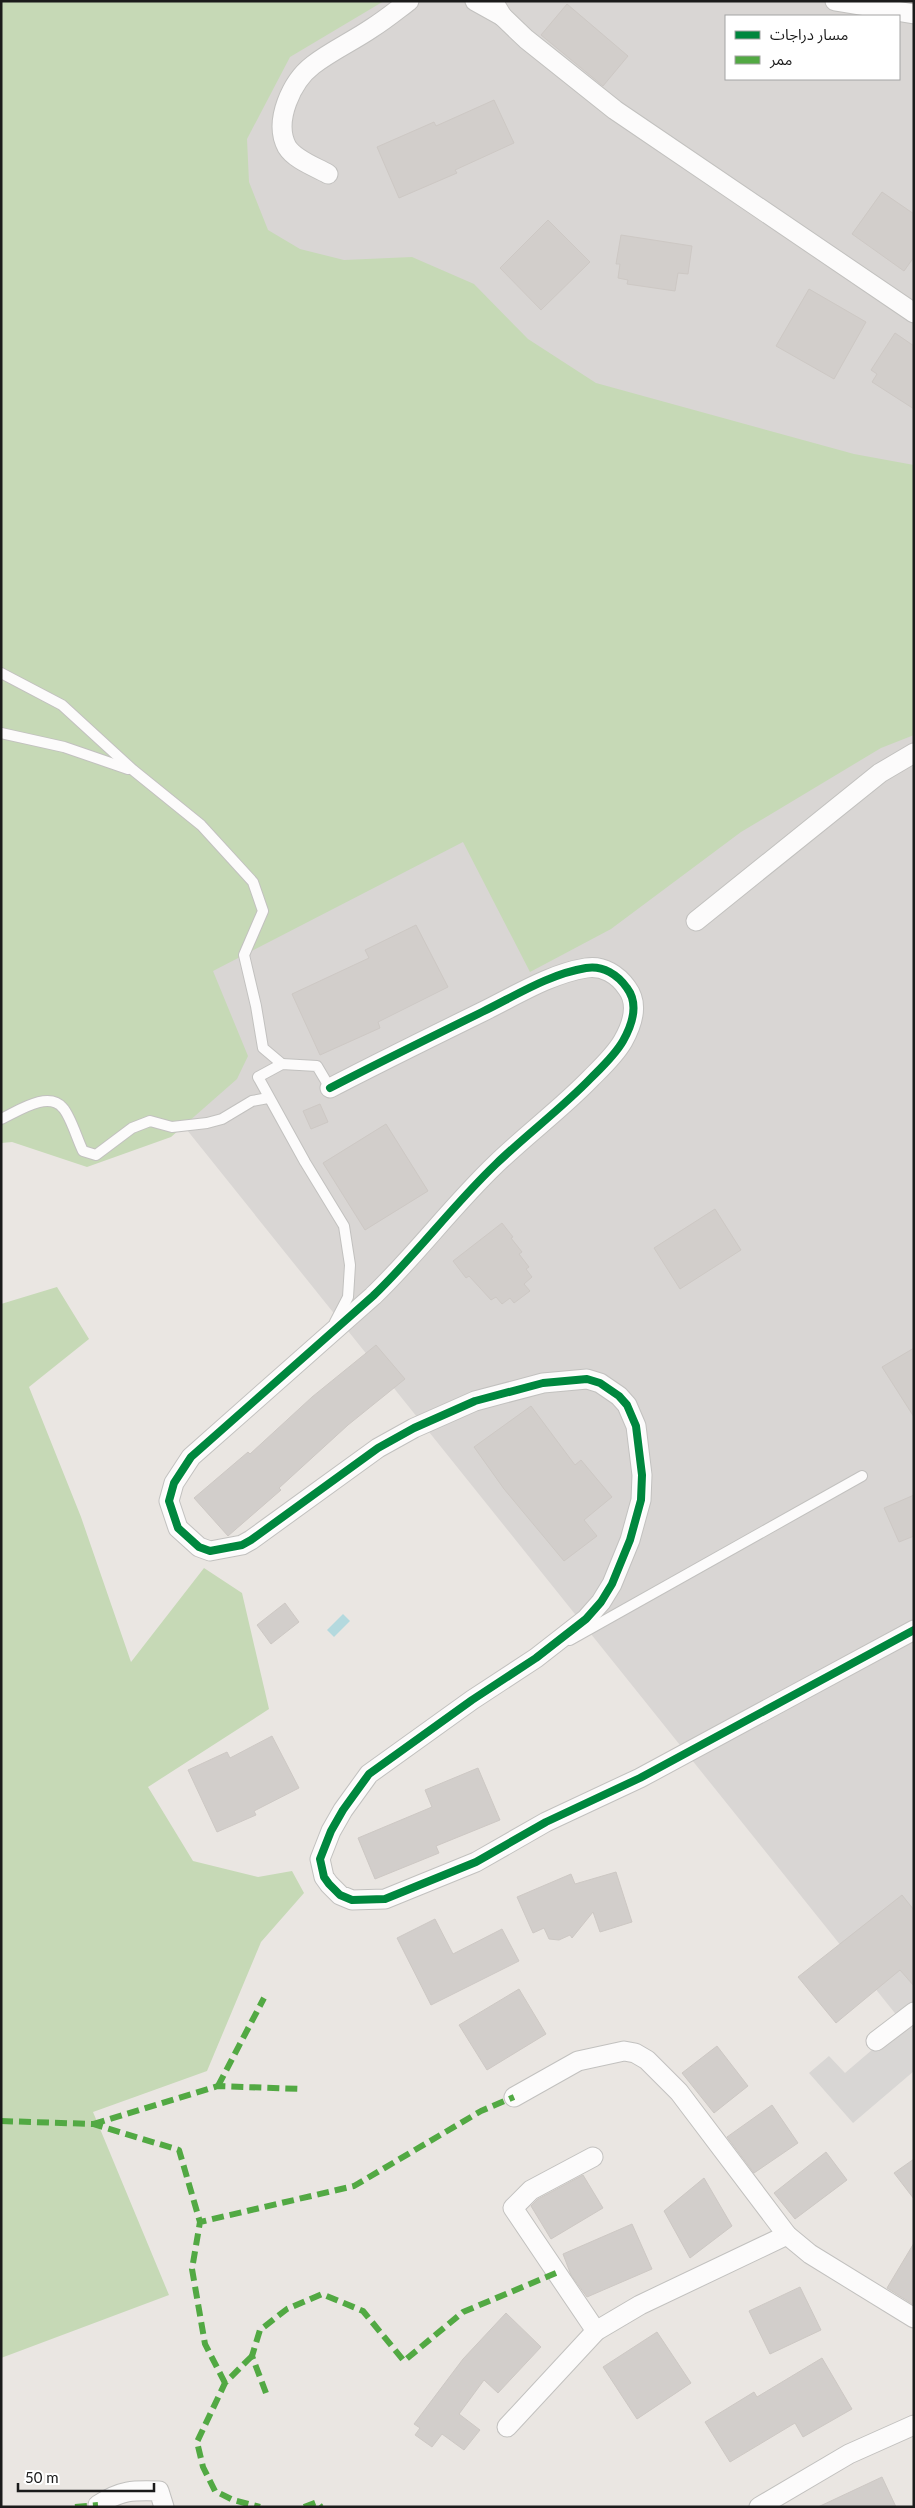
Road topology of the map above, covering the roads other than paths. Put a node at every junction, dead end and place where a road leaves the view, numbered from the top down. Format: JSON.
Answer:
{"nodes":[{"id":1,"x":409,"y":1,"type":"edge"},
{"id":2,"x":475,"y":1,"type":"edge"},
{"id":3,"x":834,"y":1,"type":"edge"},
{"id":4,"x":497,"y":9,"type":"edge"},
{"id":5,"x":914,"y":14,"type":"edge"},
{"id":6,"x":328,"y":174,"type":"dead end"},
{"id":7,"x":914,"y":314,"type":"edge"},
{"id":8,"x":1,"y":673,"type":"edge"},
{"id":9,"x":1,"y":733,"type":"edge"},
{"id":10,"x":914,"y":753,"type":"edge"},
{"id":11,"x":133,"y":770,"type":"junction"},
{"id":12,"x":696,"y":921,"type":"dead end"},
{"id":13,"x":282,"y":1064,"type":"junction"},
{"id":14,"x":330,"y":1088,"type":"joint"},
{"id":15,"x":268,"y":1098,"type":"junction"},
{"id":16,"x":1,"y":1119,"type":"edge"},
{"id":17,"x":329,"y":1334,"type":"junction"},
{"id":18,"x":862,"y":1476,"type":"dead end"},
{"id":19,"x":914,"y":1630,"type":"edge"},
{"id":20,"x":536,"y":1658,"type":"junction"},
{"id":21,"x":914,"y":2012,"type":"edge"},
{"id":22,"x":876,"y":2041,"type":"dead end"},
{"id":23,"x":514,"y":2098,"type":"dead end"},
{"id":24,"x":593,"y":2157,"type":"dead end"},
{"id":25,"x":787,"y":2236,"type":"junction"},
{"id":26,"x":914,"y":2318,"type":"edge"},
{"id":27,"x":596,"y":2331,"type":"junction"},
{"id":28,"x":914,"y":2425,"type":"edge"},
{"id":29,"x":507,"y":2427,"type":"dead end"},
{"id":30,"x":98,"y":2505,"type":"dead end"},
{"id":31,"x":164,"y":2507,"type":"edge"},
{"id":32,"x":759,"y":2507,"type":"edge"}],
"edges":[{"from":1,"to":6,"type":"street"},
{"from":2,"to":4,"type":"street"},
{"from":3,"to":5,"type":"street"},
{"from":4,"to":7,"type":"street"},
{"from":8,"to":11,"type":"lane"},
{"from":9,"to":11,"type":"lane"},
{"from":10,"to":12,"type":"street"},
{"from":11,"to":13,"type":"lane"},
{"from":13,"to":14,"type":"lane"},
{"from":13,"to":15,"type":"lane"},
{"from":14,"to":17,"type":"street"},
{"from":15,"to":16,"type":"lane"},
{"from":15,"to":17,"type":"lane"},
{"from":17,"to":20,"type":"street"},
{"from":18,"to":20,"type":"lane"},
{"from":19,"to":20,"type":"street"},
{"from":21,"to":22,"type":"street"},
{"from":23,"to":25,"type":"street"},
{"from":24,"to":27,"type":"street"},
{"from":25,"to":26,"type":"street"},
{"from":25,"to":27,"type":"street"},
{"from":27,"to":29,"type":"street"},
{"from":28,"to":32,"type":"street"},
{"from":30,"to":31,"type":"street"}]}
